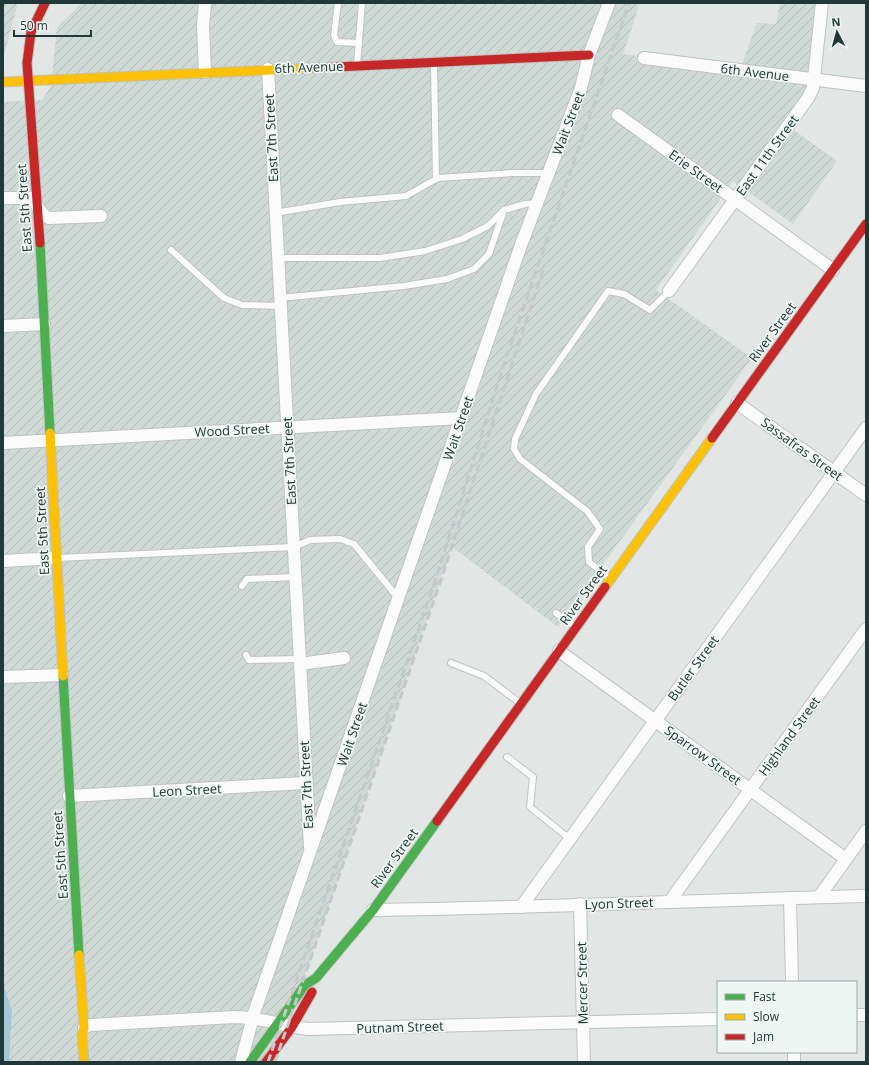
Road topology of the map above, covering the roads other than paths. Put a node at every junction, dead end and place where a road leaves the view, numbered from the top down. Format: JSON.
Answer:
{"nodes":[{"id":1,"x":45,"y":3,"type":"edge"},
{"id":2,"x":205,"y":3,"type":"edge"},
{"id":3,"x":338,"y":3,"type":"edge"},
{"id":4,"x":362,"y":3,"type":"edge"},
{"id":5,"x":609,"y":3,"type":"edge"},
{"id":6,"x":822,"y":3,"type":"edge"},
{"id":7,"x":358,"y":42,"type":"junction"},
{"id":8,"x":589,"y":55,"type":"junction"},
{"id":9,"x":644,"y":58,"type":"dead end"},
{"id":10,"x":434,"y":61,"type":"junction"},
{"id":11,"x":357,"y":65,"type":"junction"},
{"id":12,"x":268,"y":69,"type":"junction"},
{"id":13,"x":205,"y":72,"type":"junction"},
{"id":14,"x":814,"y":79,"type":"junction"},
{"id":15,"x":28,"y":81,"type":"junction"},
{"id":16,"x":3,"y":82,"type":"edge"},
{"id":17,"x":866,"y":86,"type":"edge"},
{"id":18,"x":618,"y":115,"type":"dead end"},
{"id":19,"x":549,"y":173,"type":"junction"},
{"id":20,"x":436,"y":179,"type":"junction"},
{"id":21,"x":3,"y":198,"type":"edge"},
{"id":22,"x":735,"y":199,"type":"junction"},
{"id":23,"x":538,"y":203,"type":"junction"},
{"id":24,"x":37,"y":204,"type":"junction"},
{"id":25,"x":504,"y":210,"type":"junction"},
{"id":26,"x":275,"y":213,"type":"junction"},
{"id":27,"x":101,"y":216,"type":"dead end"},
{"id":28,"x":866,"y":224,"type":"edge"},
{"id":29,"x":171,"y":250,"type":"dead end"},
{"id":30,"x":278,"y":258,"type":"junction"},
{"id":31,"x":833,"y":270,"type":"junction"},
{"id":32,"x":669,"y":291,"type":"joint"},
{"id":33,"x":280,"y":302,"type":"junction"},
{"id":34,"x":44,"y":324,"type":"junction"},
{"id":35,"x":3,"y":326,"type":"edge"},
{"id":36,"x":737,"y":403,"type":"junction"},
{"id":37,"x":462,"y":418,"type":"junction"},
{"id":38,"x":286,"y":427,"type":"junction"},
{"id":39,"x":866,"y":428,"type":"edge"},
{"id":40,"x":50,"y":440,"type":"junction"},
{"id":41,"x":3,"y":443,"type":"edge"},
{"id":42,"x":834,"y":472,"type":"junction"},
{"id":43,"x":866,"y":496,"type":"edge"},
{"id":44,"x":294,"y":547,"type":"junction"},
{"id":45,"x":56,"y":558,"type":"junction"},
{"id":46,"x":3,"y":561,"type":"edge"},
{"id":47,"x":295,"y":577,"type":"junction"},
{"id":48,"x":611,"y":579,"type":"junction"},
{"id":49,"x":242,"y":586,"type":"dead end"},
{"id":50,"x":399,"y":599,"type":"junction"},
{"id":51,"x":556,"y":613,"type":"dead end"},
{"id":52,"x":576,"y":628,"type":"junction"},
{"id":53,"x":866,"y":629,"type":"edge"},
{"id":54,"x":559,"y":651,"type":"junction"},
{"id":55,"x":246,"y":655,"type":"dead end"},
{"id":56,"x":344,"y":658,"type":"dead end"},
{"id":57,"x":299,"y":662,"type":"junction"},
{"id":58,"x":451,"y":663,"type":"dead end"},
{"id":59,"x":62,"y":675,"type":"junction"},
{"id":60,"x":3,"y":678,"type":"edge"},
{"id":61,"x":521,"y":703,"type":"junction"},
{"id":62,"x":655,"y":720,"type":"junction"},
{"id":63,"x":508,"y":757,"type":"dead end"},
{"id":64,"x":306,"y":784,"type":"junction"},
{"id":65,"x":751,"y":790,"type":"junction"},
{"id":66,"x":69,"y":796,"type":"junction"},
{"id":67,"x":866,"y":831,"type":"edge"},
{"id":68,"x":570,"y":838,"type":"junction"},
{"id":69,"x":310,"y":854,"type":"junction"},
{"id":70,"x":846,"y":858,"type":"junction"},
{"id":71,"x":866,"y":896,"type":"edge"},
{"id":72,"x":819,"y":897,"type":"junction"},
{"id":73,"x":790,"y":898,"type":"junction"},
{"id":74,"x":670,"y":901,"type":"junction"},
{"id":75,"x":580,"y":904,"type":"junction"},
{"id":76,"x":521,"y":908,"type":"junction"},
{"id":77,"x":373,"y":910,"type":"junction"},
{"id":78,"x":316,"y":978,"type":"junction"},
{"id":79,"x":792,"y":981,"type":"edge"},
{"id":80,"x":253,"y":1017,"type":"junction"},
{"id":81,"x":717,"y":1018,"type":"edge"},
{"id":82,"x":277,"y":1022,"type":"junction"},
{"id":83,"x":583,"y":1022,"type":"junction"},
{"id":84,"x":84,"y":1028,"type":"junction"},
{"id":85,"x":292,"y":1028,"type":"junction"},
{"id":86,"x":84,"y":1062,"type":"edge"},
{"id":87,"x":241,"y":1062,"type":"edge"},
{"id":88,"x":250,"y":1062,"type":"edge"},
{"id":89,"x":266,"y":1062,"type":"edge"},
{"id":90,"x":584,"y":1062,"type":"edge"}],
"edges":[{"from":1,"to":15,"type":"street","name":"East 5th Street"},
{"from":2,"to":13,"type":"street"},
{"from":3,"to":7,"type":"lane"},
{"from":4,"to":7,"type":"lane"},
{"from":5,"to":8,"type":"street","name":"Wait Street"},
{"from":6,"to":14,"type":"street","name":"East 11th Street"},
{"from":7,"to":11,"type":"lane"},
{"from":8,"to":10,"type":"street","name":"6th Avenue"},
{"from":8,"to":19,"type":"street","name":"Wait Street"},
{"from":9,"to":14,"type":"street","name":"6th Avenue"},
{"from":10,"to":11,"type":"street","name":"6th Avenue"},
{"from":10,"to":20,"type":"lane"},
{"from":11,"to":12,"type":"street","name":"6th Avenue"},
{"from":12,"to":13,"type":"street","name":"6th Avenue"},
{"from":12,"to":26,"type":"street","name":"East 7th Street"},
{"from":13,"to":15,"type":"street","name":"6th Avenue"},
{"from":14,"to":17,"type":"street","name":"6th Avenue"},
{"from":14,"to":22,"type":"street","name":"East 11th Street"},
{"from":15,"to":16,"type":"street","name":"6th Avenue"},
{"from":15,"to":24,"type":"street","name":"East 5th Street"},
{"from":18,"to":22,"type":"street","name":"Erie Street"},
{"from":19,"to":20,"type":"lane"},
{"from":19,"to":23,"type":"street","name":"Wait Street"},
{"from":20,"to":26,"type":"lane"},
{"from":21,"to":24,"type":"street"},
{"from":22,"to":31,"type":"street","name":"Erie Street"},
{"from":22,"to":32,"type":"street","name":"East 11th Street"},
{"from":23,"to":25,"type":"lane"},
{"from":23,"to":37,"type":"street","name":"Wait Street"},
{"from":24,"to":27,"type":"street"},
{"from":24,"to":34,"type":"street","name":"East 5th Street"},
{"from":25,"to":30,"type":"lane"},
{"from":25,"to":33,"type":"lane"},
{"from":26,"to":30,"type":"street","name":"East 7th Street"},
{"from":28,"to":31,"type":"street","name":"River Street"},
{"from":29,"to":33,"type":"lane"},
{"from":30,"to":33,"type":"street","name":"East 7th Street"},
{"from":31,"to":36,"type":"street","name":"River Street"},
{"from":32,"to":48,"type":"lane"},
{"from":33,"to":38,"type":"street","name":"East 7th Street"},
{"from":34,"to":35,"type":"street"},
{"from":34,"to":40,"type":"street","name":"East 5th Street"},
{"from":36,"to":42,"type":"street","name":"Sassafras Street"},
{"from":36,"to":48,"type":"street","name":"River Street"},
{"from":37,"to":38,"type":"street","name":"Wood Street"},
{"from":37,"to":50,"type":"street","name":"Wait Street"},
{"from":38,"to":40,"type":"street","name":"Wood Street"},
{"from":38,"to":44,"type":"street","name":"East 7th Street"},
{"from":39,"to":42,"type":"street","name":"Butler Street"},
{"from":40,"to":41,"type":"street","name":"Wood Street"},
{"from":40,"to":45,"type":"street","name":"East 5th Street"},
{"from":42,"to":43,"type":"street","name":"Sassafras Street"},
{"from":42,"to":62,"type":"street","name":"Butler Street"},
{"from":44,"to":45,"type":"lane"},
{"from":44,"to":47,"type":"street","name":"East 7th Street"},
{"from":44,"to":50,"type":"lane"},
{"from":45,"to":46,"type":"street"},
{"from":45,"to":59,"type":"street","name":"East 5th Street"},
{"from":47,"to":49,"type":"lane"},
{"from":47,"to":57,"type":"street","name":"East 7th Street"},
{"from":48,"to":52,"type":"street","name":"River Street"},
{"from":50,"to":69,"type":"street","name":"Wait Street"},
{"from":51,"to":52,"type":"lane"},
{"from":52,"to":54,"type":"street","name":"River Street"},
{"from":53,"to":65,"type":"street","name":"Highland Street"},
{"from":54,"to":61,"type":"street","name":"River Street"},
{"from":54,"to":62,"type":"street","name":"Sparrow Street"},
{"from":55,"to":57,"type":"lane"},
{"from":56,"to":57,"type":"street"},
{"from":57,"to":64,"type":"street","name":"East 7th Street"},
{"from":58,"to":61,"type":"lane"},
{"from":59,"to":60,"type":"street"},
{"from":59,"to":66,"type":"street","name":"East 5th Street"},
{"from":61,"to":77,"type":"street","name":"River Street"},
{"from":62,"to":65,"type":"street","name":"Sparrow Street"},
{"from":62,"to":68,"type":"street","name":"Butler Street"},
{"from":63,"to":68,"type":"lane"},
{"from":64,"to":66,"type":"street","name":"Leon Street"},
{"from":64,"to":69,"type":"street","name":"East 7th Street"},
{"from":65,"to":70,"type":"street","name":"Sparrow Street"},
{"from":65,"to":74,"type":"street","name":"Highland Street"},
{"from":66,"to":84,"type":"street","name":"East 5th Street"},
{"from":67,"to":70,"type":"street"},
{"from":68,"to":76,"type":"street","name":"Butler Street"},
{"from":69,"to":80,"type":"street"},
{"from":70,"to":72,"type":"street"},
{"from":71,"to":72,"type":"street","name":"Lyon Street"},
{"from":72,"to":73,"type":"street","name":"Lyon Street"},
{"from":73,"to":74,"type":"street","name":"Lyon Street"},
{"from":73,"to":79,"type":"street"},
{"from":74,"to":75,"type":"street","name":"Lyon Street"},
{"from":75,"to":76,"type":"street","name":"Lyon Street"},
{"from":75,"to":83,"type":"street","name":"Mercer Street"},
{"from":76,"to":77,"type":"street","name":"Lyon Street"},
{"from":77,"to":78,"type":"street","name":"River Street"},
{"from":78,"to":82,"type":"street","name":"River Street"},
{"from":78,"to":85,"type":"street","name":"River Street"},
{"from":80,"to":82,"type":"street","name":"Putnam Street"},
{"from":80,"to":84,"type":"street","name":"Putnam Street"},
{"from":80,"to":87,"type":"street"},
{"from":81,"to":83,"type":"street","name":"Putnam Street"},
{"from":82,"to":85,"type":"street","name":"Putnam Street"},
{"from":82,"to":88,"type":"street","name":"River Street"},
{"from":83,"to":85,"type":"street","name":"Putnam Street"},
{"from":83,"to":90,"type":"street","name":"Mercer Street"},
{"from":84,"to":86,"type":"street","name":"East 5th Street"},
{"from":85,"to":89,"type":"street","name":"River Street"}]}
